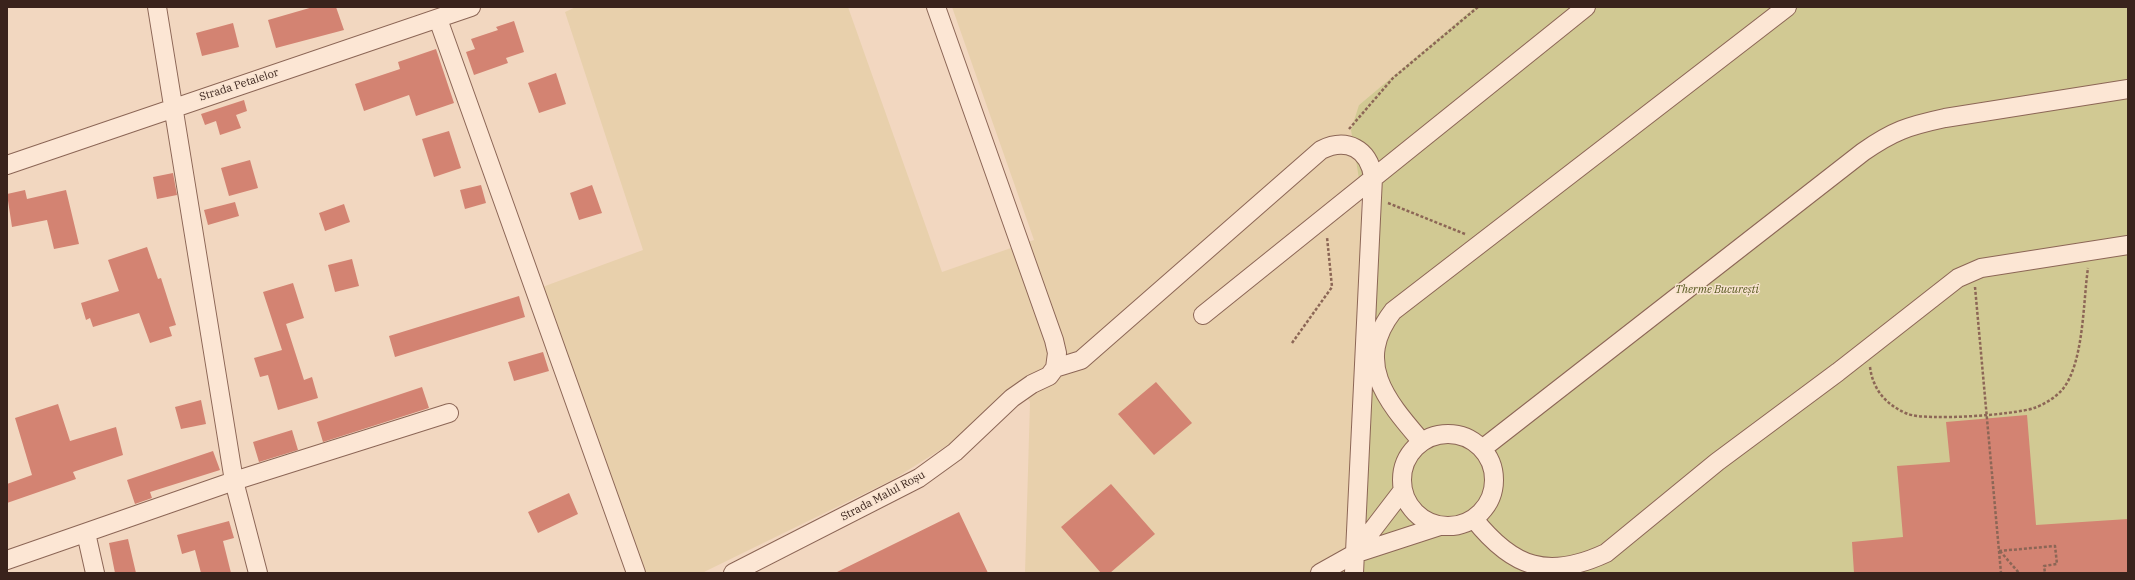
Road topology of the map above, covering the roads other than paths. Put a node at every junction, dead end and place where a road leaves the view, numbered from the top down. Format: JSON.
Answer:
{"nodes":[{"id":1,"x":157,"y":7,"type":"edge"},
{"id":2,"x":471,"y":7,"type":"edge"},
{"id":3,"x":936,"y":7,"type":"edge"},
{"id":4,"x":1586,"y":7,"type":"edge"},
{"id":5,"x":1787,"y":7,"type":"edge"},
{"id":6,"x":438,"y":19,"type":"junction"},
{"id":7,"x":2128,"y":89,"type":"edge"},
{"id":8,"x":174,"y":107,"type":"junction"},
{"id":9,"x":7,"y":165,"type":"edge"},
{"id":10,"x":1373,"y":177,"type":"junction"},
{"id":11,"x":2128,"y":245,"type":"edge"},
{"id":12,"x":1203,"y":315,"type":"dead end"},
{"id":13,"x":1055,"y":368,"type":"junction"},
{"id":14,"x":449,"y":413,"type":"dead end"},
{"id":15,"x":1422,"y":442,"type":"junction"},
{"id":16,"x":1482,"y":449,"type":"junction"},
{"id":17,"x":234,"y":481,"type":"junction"},
{"id":18,"x":1403,"y":490,"type":"junction"},
{"id":19,"x":1474,"y":518,"type":"junction"},
{"id":20,"x":1440,"y":526,"type":"junction"},
{"id":21,"x":86,"y":533,"type":"junction"},
{"id":22,"x":1354,"y":554,"type":"junction"},
{"id":23,"x":7,"y":560,"type":"edge"},
{"id":24,"x":95,"y":573,"type":"edge"},
{"id":25,"x":258,"y":573,"type":"edge"},
{"id":26,"x":636,"y":573,"type":"edge"},
{"id":27,"x":733,"y":573,"type":"edge"},
{"id":28,"x":1320,"y":573,"type":"edge"},
{"id":29,"x":1354,"y":573,"type":"edge"}],
"edges":[{"from":1,"to":8,"type":"street"},
{"from":2,"to":6,"type":"street","name":"Strada Petalelor"},
{"from":3,"to":13,"type":"street"},
{"from":4,"to":10,"type":"street"},
{"from":5,"to":15,"type":"street"},
{"from":6,"to":8,"type":"street","name":"Strada Petalelor"},
{"from":6,"to":26,"type":"street"},
{"from":7,"to":16,"type":"street"},
{"from":8,"to":9,"type":"street","name":"Strada Petalelor"},
{"from":8,"to":17,"type":"street"},
{"from":10,"to":12,"type":"street"},
{"from":10,"to":13,"type":"street"},
{"from":10,"to":22,"type":"street"},
{"from":11,"to":19,"type":"street"},
{"from":13,"to":27,"type":"street","name":"Strada Malul Roșu"},
{"from":14,"to":17,"type":"street"},
{"from":15,"to":16,"type":"street"},
{"from":15,"to":18,"type":"street"},
{"from":16,"to":19,"type":"street"},
{"from":17,"to":21,"type":"street"},
{"from":17,"to":25,"type":"street"},
{"from":18,"to":20,"type":"street"},
{"from":18,"to":22,"type":"street"},
{"from":19,"to":20,"type":"street"},
{"from":20,"to":22,"type":"street"},
{"from":21,"to":23,"type":"street"},
{"from":21,"to":24,"type":"street"},
{"from":22,"to":28,"type":"street"},
{"from":22,"to":29,"type":"street"}]}
